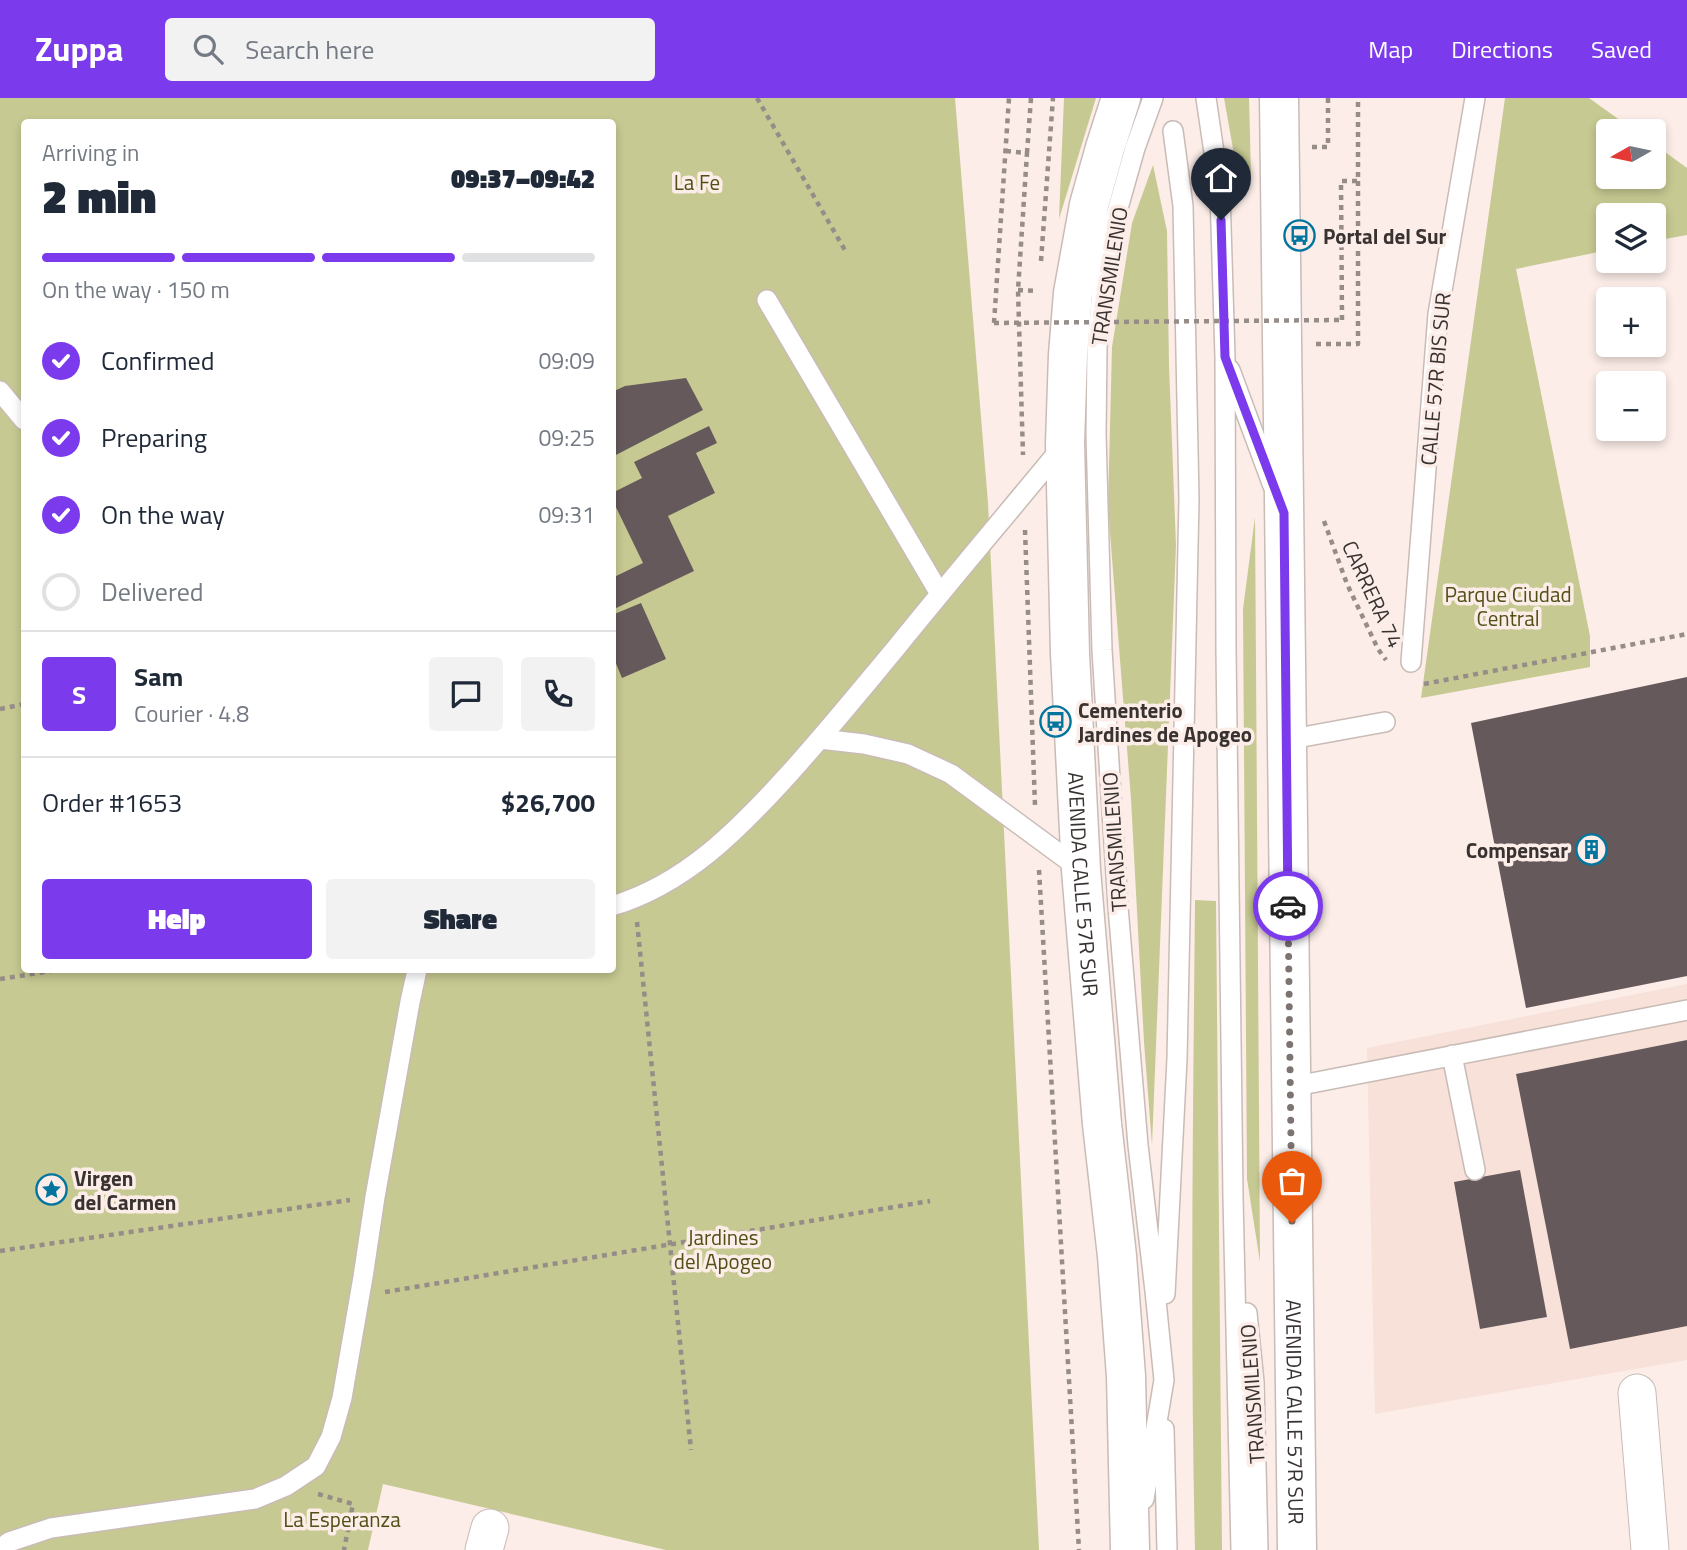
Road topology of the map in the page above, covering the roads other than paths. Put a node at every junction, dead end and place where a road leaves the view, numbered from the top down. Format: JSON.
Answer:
{"nodes":[{"id":1,"x":1121,"y":98,"type":"edge"},
{"id":2,"x":1153,"y":98,"type":"edge"},
{"id":3,"x":1206,"y":98,"type":"edge"},
{"id":4,"x":1279,"y":98,"type":"edge"},
{"id":5,"x":1475,"y":98,"type":"edge"},
{"id":6,"x":1173,"y":131,"type":"dead end"},
{"id":7,"x":767,"y":300,"type":"dead end"},
{"id":8,"x":1225,"y":357,"type":"junction"},
{"id":9,"x":0,"y":391,"type":"edge"},
{"id":10,"x":21,"y":416,"type":"edge"},
{"id":11,"x":1065,"y":443,"type":"junction"},
{"id":12,"x":1284,"y":513,"type":"junction"},
{"id":13,"x":940,"y":594,"type":"junction"},
{"id":14,"x":1412,"y":662,"type":"dead end"},
{"id":15,"x":1385,"y":722,"type":"dead end"},
{"id":16,"x":820,"y":739,"type":"junction"},
{"id":17,"x":1286,"y":740,"type":"junction"},
{"id":18,"x":1081,"y":870,"type":"junction"},
{"id":19,"x":616,"y":905,"type":"edge"},
{"id":20,"x":407,"y":973,"type":"edge"},
{"id":21,"x":416,"y":973,"type":"edge"},
{"id":22,"x":410,"y":1002,"type":"junction"},
{"id":23,"x":1687,"y":1010,"type":"edge"},
{"id":24,"x":1452,"y":1055,"type":"junction"},
{"id":25,"x":1291,"y":1087,"type":"junction"},
{"id":26,"x":1475,"y":1170,"type":"dead end"},
{"id":27,"x":1233,"y":1197,"type":"junction"},
{"id":28,"x":1164,"y":1381,"type":"junction"},
{"id":29,"x":1637,"y":1393,"type":"dead end"},
{"id":30,"x":0,"y":1549,"type":"edge"},
{"id":31,"x":1132,"y":1550,"type":"edge"},
{"id":32,"x":1167,"y":1550,"type":"edge"},
{"id":33,"x":1241,"y":1550,"type":"edge"},
{"id":34,"x":1258,"y":1550,"type":"edge"},
{"id":35,"x":1297,"y":1550,"type":"edge"},
{"id":36,"x":1650,"y":1550,"type":"edge"}],
"edges":[{"from":1,"to":11,"type":"highway","name":"AVENIDA CALLE 57R SUR"},
{"from":2,"to":28,"type":"lane","name":"TRANSMILENIO"},
{"from":3,"to":8,"type":"lane","name":"TRANSMILENIO"},
{"from":4,"to":12,"type":"highway","name":"AVENIDA CALLE 57R SUR"},
{"from":5,"to":14,"type":"lane","name":"CALLE 57R BIS SUR"},
{"from":6,"to":28,"type":"lane","name":"TRANSMILENIO"},
{"from":7,"to":13,"type":"lane"},
{"from":8,"to":12,"type":"lane","name":"TRANSMILENIO"},
{"from":8,"to":27,"type":"lane","name":"TRANSMILENIO"},
{"from":9,"to":10,"type":"lane"},
{"from":11,"to":13,"type":"lane"},
{"from":11,"to":18,"type":"highway","name":"AVENIDA CALLE 57R SUR"},
{"from":12,"to":17,"type":"highway","name":"AVENIDA CALLE 57R SUR"},
{"from":13,"to":16,"type":"lane"},
{"from":15,"to":17,"type":"lane"},
{"from":16,"to":18,"type":"lane"},
{"from":16,"to":19,"type":"lane"},
{"from":17,"to":25,"type":"highway","name":"AVENIDA CALLE 57R SUR"},
{"from":18,"to":31,"type":"highway","name":"AVENIDA CALLE 57R SUR"},
{"from":20,"to":22,"type":"lane"},
{"from":21,"to":22,"type":"lane"},
{"from":22,"to":30,"type":"lane"},
{"from":23,"to":24,"type":"lane"},
{"from":24,"to":25,"type":"lane"},
{"from":24,"to":26,"type":"lane"},
{"from":25,"to":35,"type":"highway","name":"AVENIDA CALLE 57R SUR"},
{"from":27,"to":33,"type":"lane","name":"TRANSMILENIO"},
{"from":27,"to":34,"type":"lane","name":"TRANSMILENIO"},
{"from":28,"to":31,"type":"lane","name":"TRANSMILENIO"},
{"from":28,"to":32,"type":"lane","name":"TRANSMILENIO"},
{"from":29,"to":36,"type":"street"}]}
